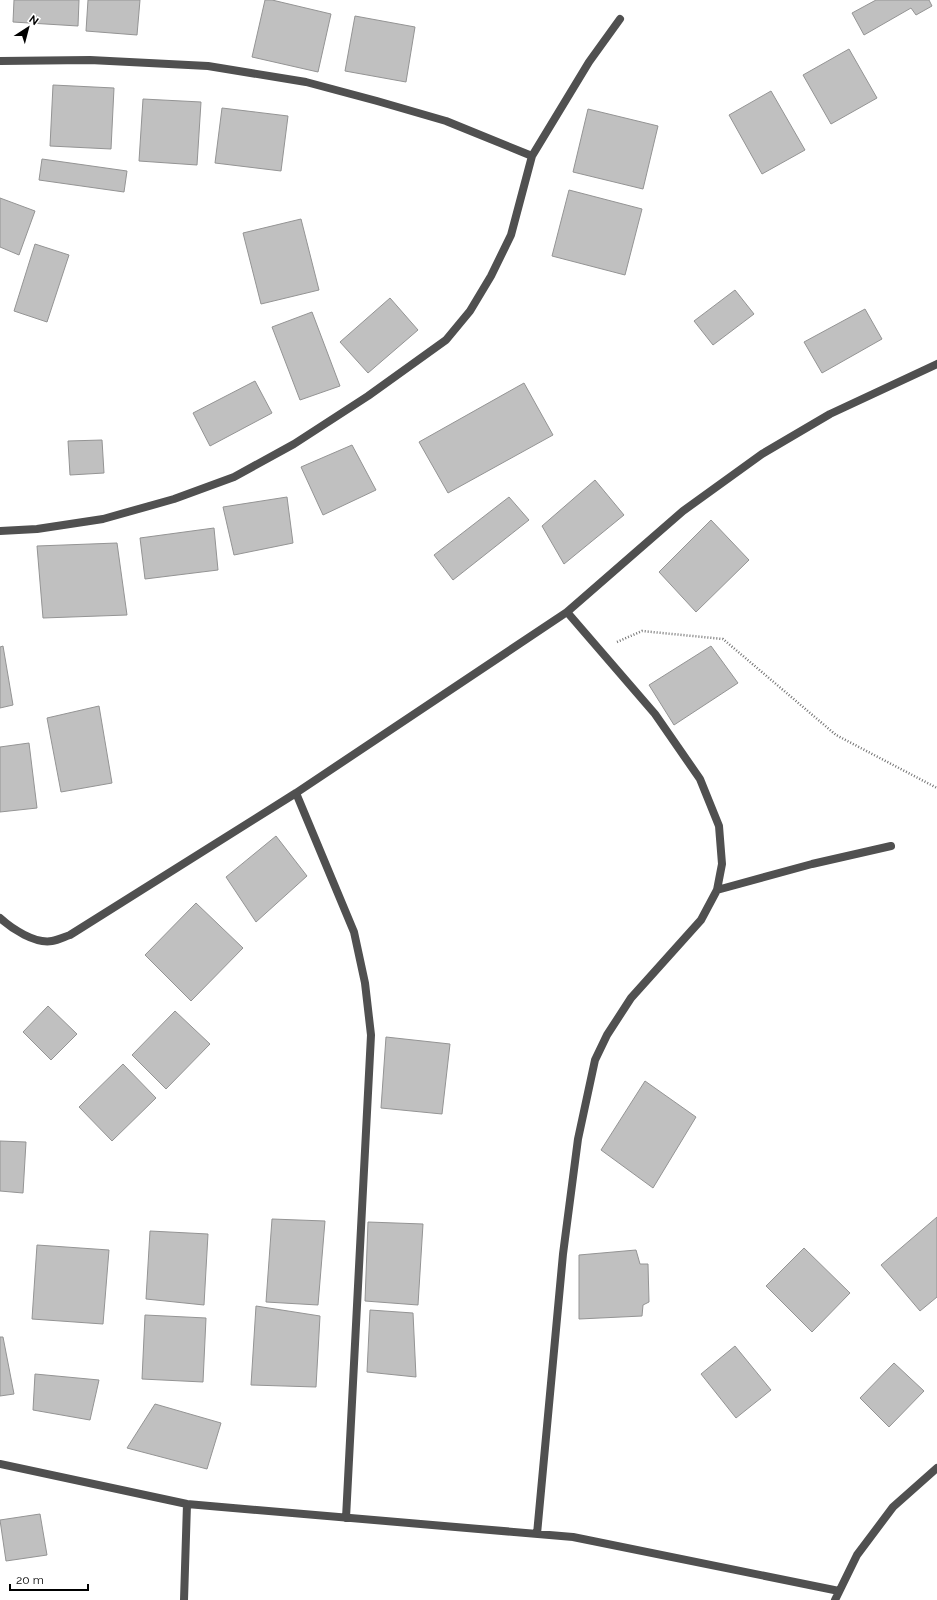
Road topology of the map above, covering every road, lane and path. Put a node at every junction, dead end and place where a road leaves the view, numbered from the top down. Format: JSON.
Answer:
{"nodes":[{"id":1,"x":620,"y":19,"type":"dead end"},
{"id":2,"x":0,"y":61,"type":"edge"},
{"id":3,"x":532,"y":156,"type":"junction"},
{"id":4,"x":937,"y":364,"type":"edge"},
{"id":5,"x":0,"y":531,"type":"edge"},
{"id":6,"x":567,"y":612,"type":"junction"},
{"id":7,"x":600,"y":650,"type":"junction"},
{"id":8,"x":937,"y":788,"type":"edge"},
{"id":9,"x":296,"y":793,"type":"junction"},
{"id":10,"x":891,"y":846,"type":"dead end"},
{"id":11,"x":717,"y":890,"type":"junction"},
{"id":12,"x":0,"y":918,"type":"edge"},
{"id":13,"x":0,"y":1464,"type":"edge"},
{"id":14,"x":937,"y":1468,"type":"edge"},
{"id":15,"x":187,"y":1504,"type":"junction"},
{"id":16,"x":346,"y":1518,"type":"junction"},
{"id":17,"x":537,"y":1534,"type":"junction"},
{"id":18,"x":839,"y":1592,"type":"junction"},
{"id":19,"x":184,"y":1600,"type":"edge"},
{"id":20,"x":835,"y":1600,"type":"edge"}],
"edges":[{"from":1,"to":3,"type":"street"},
{"from":2,"to":3,"type":"street"},
{"from":3,"to":5,"type":"street"},
{"from":4,"to":6,"type":"street"},
{"from":6,"to":7,"type":"street"},
{"from":6,"to":9,"type":"street"},
{"from":7,"to":8,"type":"path"},
{"from":7,"to":11,"type":"street"},
{"from":9,"to":12,"type":"street"},
{"from":9,"to":16,"type":"street"},
{"from":10,"to":11,"type":"street"},
{"from":11,"to":17,"type":"street"},
{"from":13,"to":15,"type":"street"},
{"from":14,"to":18,"type":"street"},
{"from":15,"to":16,"type":"street"},
{"from":15,"to":19,"type":"street"},
{"from":16,"to":17,"type":"street"},
{"from":17,"to":18,"type":"street"},
{"from":18,"to":20,"type":"street"}]}
